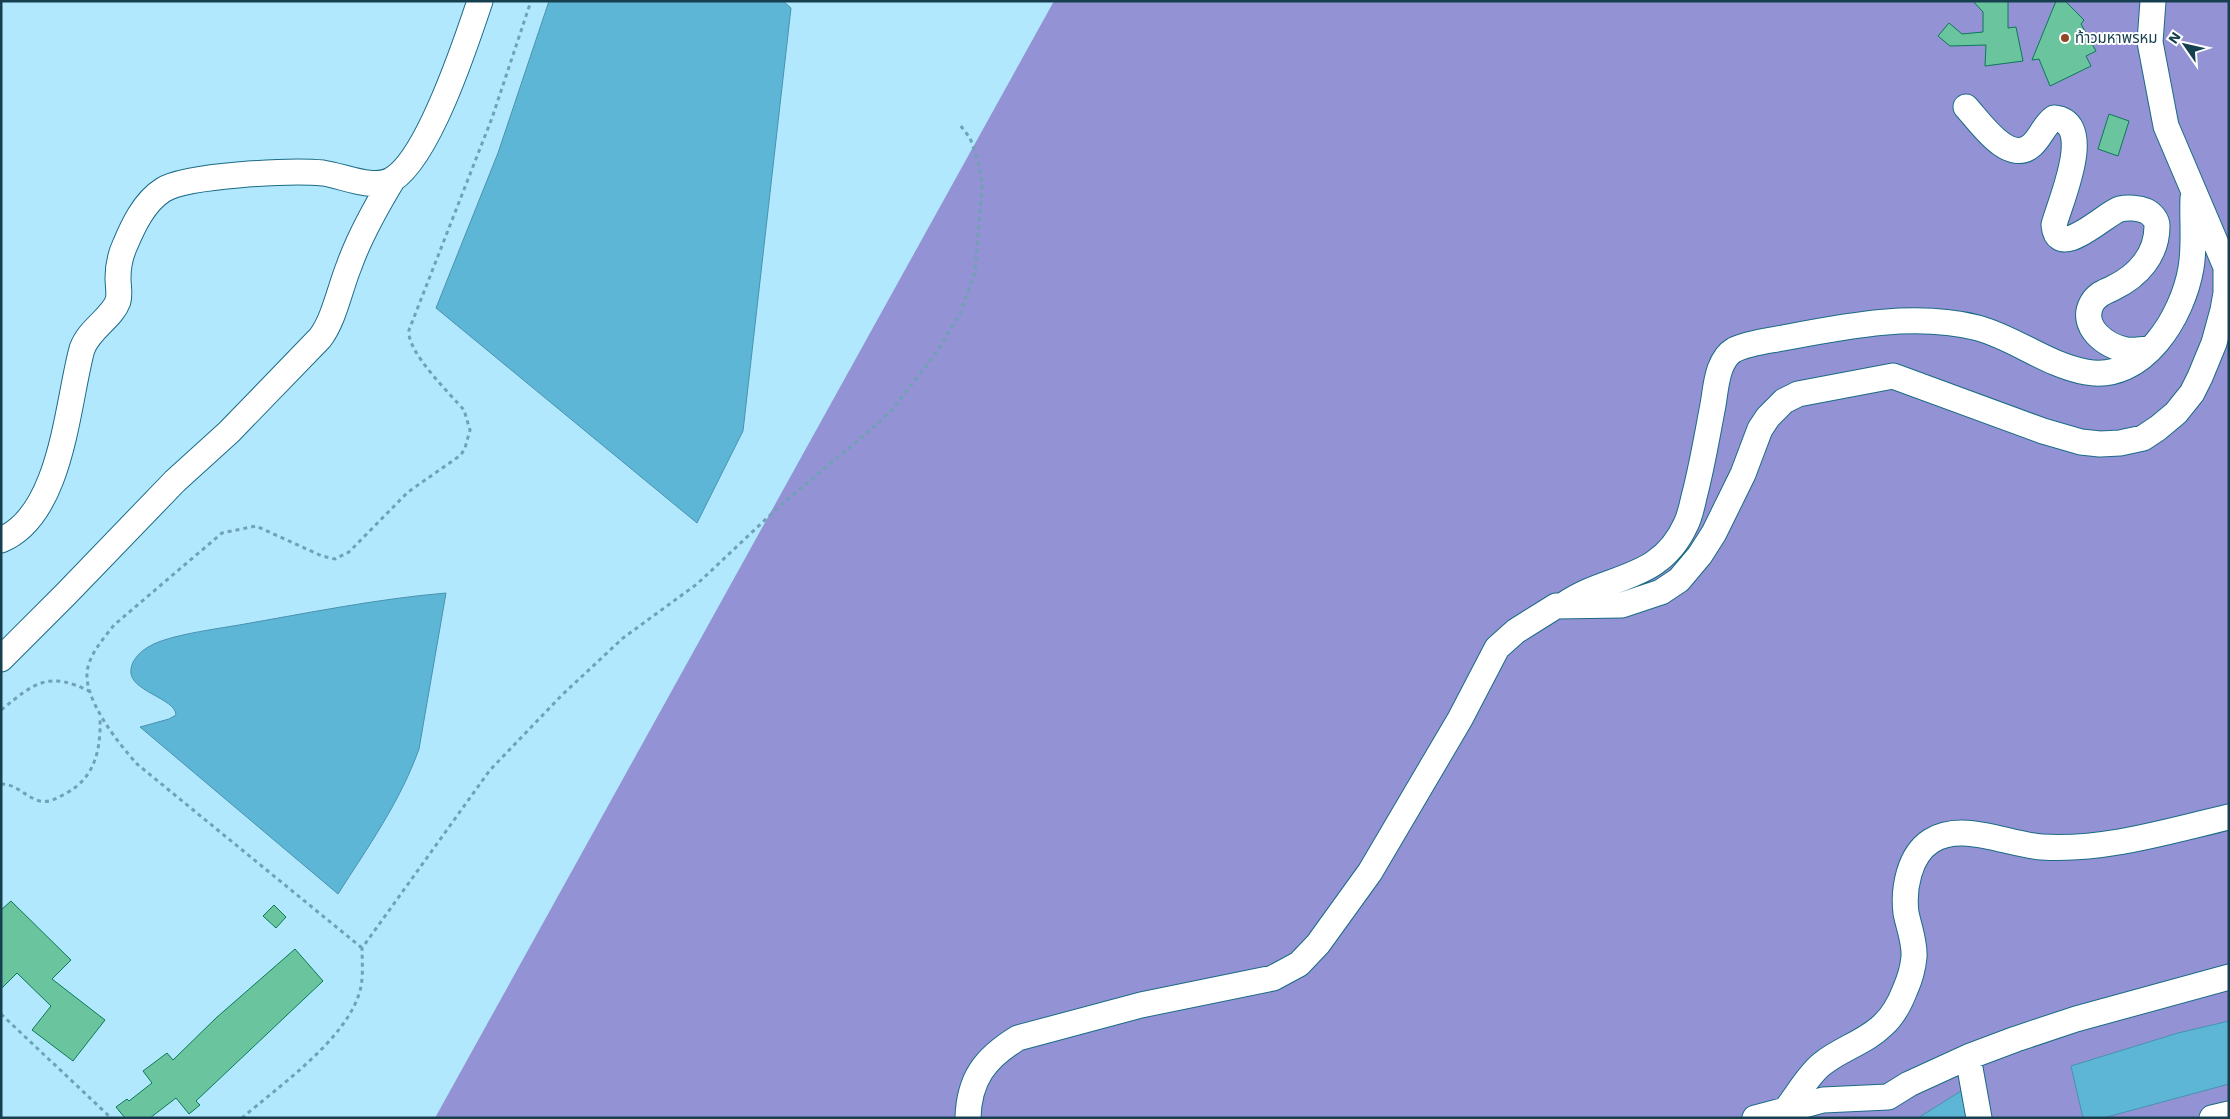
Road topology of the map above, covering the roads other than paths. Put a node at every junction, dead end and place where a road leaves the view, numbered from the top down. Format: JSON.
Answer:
{"nodes":[{"id":1,"x":480,"y":1,"type":"edge"},
{"id":2,"x":2153,"y":1,"type":"edge"},
{"id":3,"x":1966,"y":107,"type":"dead end"},
{"id":4,"x":393,"y":179,"type":"junction"},
{"id":5,"x":2193,"y":189,"type":"junction"},
{"id":6,"x":2150,"y":349,"type":"junction"},
{"id":7,"x":1,"y":540,"type":"edge"},
{"id":8,"x":1563,"y":606,"type":"junction"},
{"id":9,"x":1,"y":659,"type":"edge"},
{"id":10,"x":2229,"y":817,"type":"edge"},
{"id":11,"x":2229,"y":977,"type":"edge"},
{"id":12,"x":1968,"y":1057,"type":"junction"},
{"id":13,"x":1787,"y":1108,"type":"junction"},
{"id":14,"x":2229,"y":1114,"type":"edge"},
{"id":15,"x":968,"y":1118,"type":"edge"},
{"id":16,"x":1755,"y":1118,"type":"edge"},
{"id":17,"x":1979,"y":1118,"type":"edge"},
{"id":18,"x":2212,"y":1118,"type":"edge"}],
"edges":[{"from":1,"to":4,"type":"street"},
{"from":2,"to":5,"type":"street"},
{"from":3,"to":6,"type":"street"},
{"from":4,"to":7,"type":"street"},
{"from":4,"to":9,"type":"street"},
{"from":5,"to":6,"type":"street"},
{"from":5,"to":8,"type":"street"},
{"from":6,"to":8,"type":"street"},
{"from":8,"to":15,"type":"street"},
{"from":10,"to":13,"type":"street"},
{"from":11,"to":12,"type":"street"},
{"from":12,"to":13,"type":"street"},
{"from":12,"to":17,"type":"street"},
{"from":13,"to":16,"type":"street"},
{"from":14,"to":18,"type":"street"}]}
